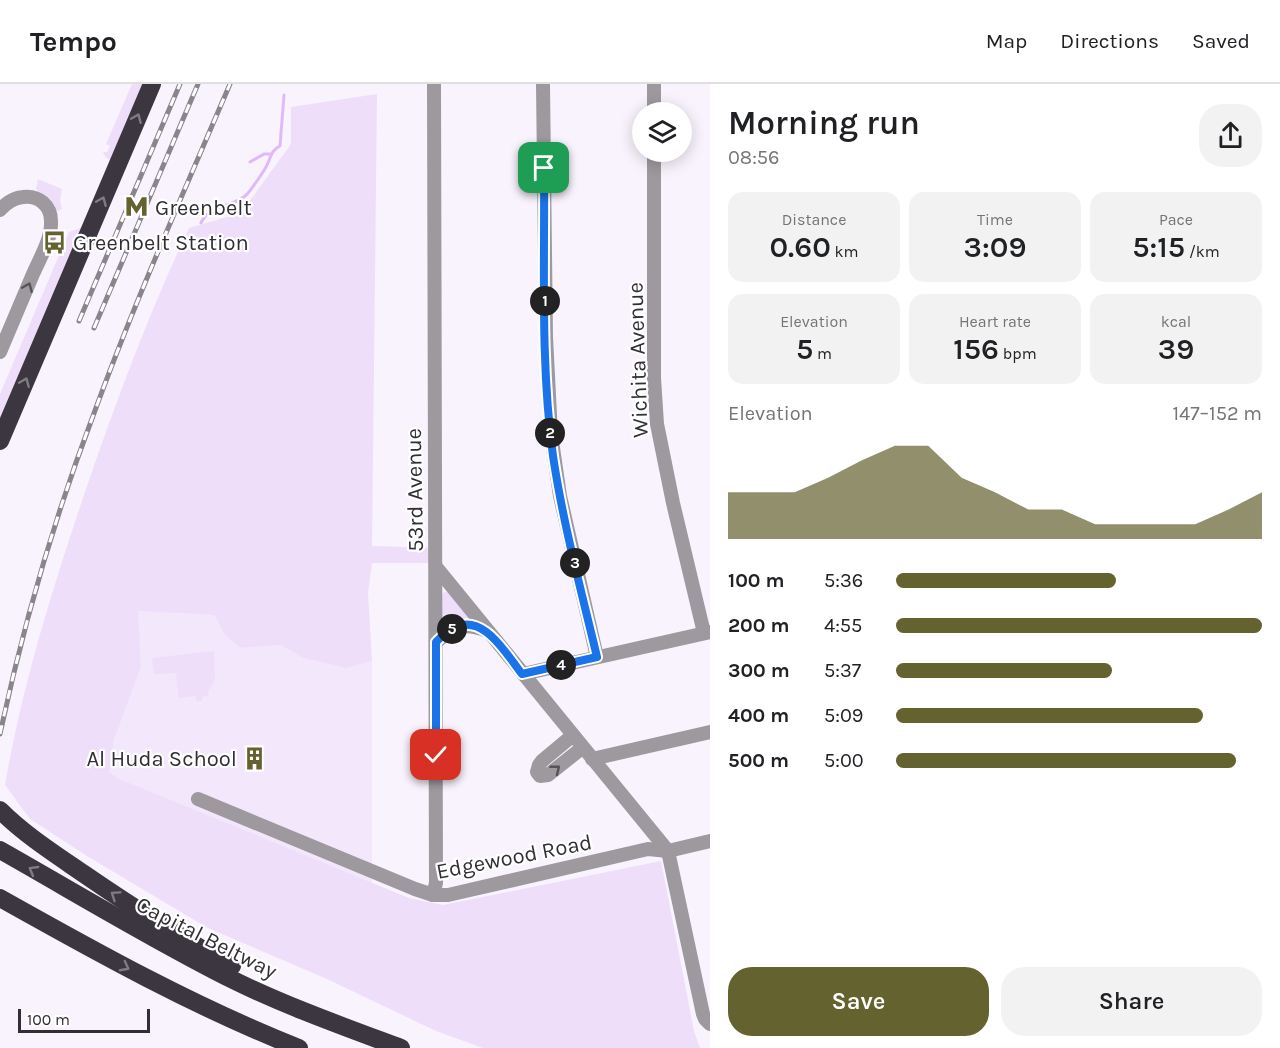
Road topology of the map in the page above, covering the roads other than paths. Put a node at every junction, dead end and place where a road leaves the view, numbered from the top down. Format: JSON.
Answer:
{"nodes":[{"id":1,"x":152,"y":84,"type":"edge"},
{"id":2,"x":434,"y":84,"type":"edge"},
{"id":3,"x":543,"y":84,"type":"edge"},
{"id":4,"x":654,"y":84,"type":"edge"},
{"id":5,"x":654,"y":102,"type":"edge"},
{"id":6,"x":654,"y":162,"type":"edge"},
{"id":7,"x":0,"y":210,"type":"edge"},
{"id":8,"x":0,"y":352,"type":"edge"},
{"id":9,"x":0,"y":441,"type":"edge"},
{"id":10,"x":435,"y":567,"type":"junction"},
{"id":11,"x":488,"y":631,"type":"junction"},
{"id":12,"x":707,"y":632,"type":"edge"},
{"id":13,"x":436,"y":642,"type":"junction"},
{"id":14,"x":597,"y":657,"type":"junction"},
{"id":15,"x":522,"y":674,"type":"junction"},
{"id":16,"x":710,"y":732,"type":"edge"},
{"id":17,"x":572,"y":736,"type":"junction"},
{"id":18,"x":587,"y":754,"type":"junction"},
{"id":19,"x":198,"y":799,"type":"dead end"},
{"id":20,"x":6,"y":816,"type":"edge"},
{"id":21,"x":710,"y":841,"type":"edge"},
{"id":22,"x":668,"y":851,"type":"junction"},
{"id":23,"x":3,"y":852,"type":"edge"},
{"id":24,"x":433,"y":895,"type":"junction"},
{"id":25,"x":0,"y":898,"type":"edge"},
{"id":26,"x":707,"y":1021,"type":"edge"},
{"id":27,"x":367,"y":1035,"type":"junction"},
{"id":28,"x":299,"y":1048,"type":"edge"},
{"id":29,"x":401,"y":1048,"type":"edge"}],
"edges":[{"from":9,"to":1,"type":"highway","one_way":true},
{"from":2,"to":10,"type":"street","name":"53rd Avenue"},
{"from":3,"to":14,"type":"street"},
{"from":4,"to":5,"type":"street"},
{"from":6,"to":12,"type":"street","name":"Wichita Avenue"},
{"from":8,"to":7,"type":"street","one_way":true},
{"from":10,"to":11,"type":"street"},
{"from":10,"to":13,"type":"street","name":"53rd Avenue"},
{"from":11,"to":13,"type":"street"},
{"from":11,"to":15,"type":"street"},
{"from":12,"to":14,"type":"street"},
{"from":13,"to":24,"type":"street","name":"53rd Avenue"},
{"from":14,"to":15,"type":"street"},
{"from":15,"to":17,"type":"street"},
{"from":16,"to":18,"type":"street"},
{"from":17,"to":18,"type":"street"},
{"from":17,"to":18,"type":"street","one_way":true},
{"from":18,"to":22,"type":"street"},
{"from":19,"to":24,"type":"street","name":"Edgewood Road"},
{"from":27,"to":20,"type":"highway","one_way":true},
{"from":21,"to":22,"type":"street","name":"Edgewood Road"},
{"from":22,"to":24,"type":"street","name":"Edgewood Road"},
{"from":22,"to":26,"type":"street"},
{"from":27,"to":23,"type":"highway","name":"Capital Beltway","one_way":true},
{"from":25,"to":28,"type":"highway","one_way":true},
{"from":27,"to":29,"type":"highway","name":"Capital Beltway"}]}
